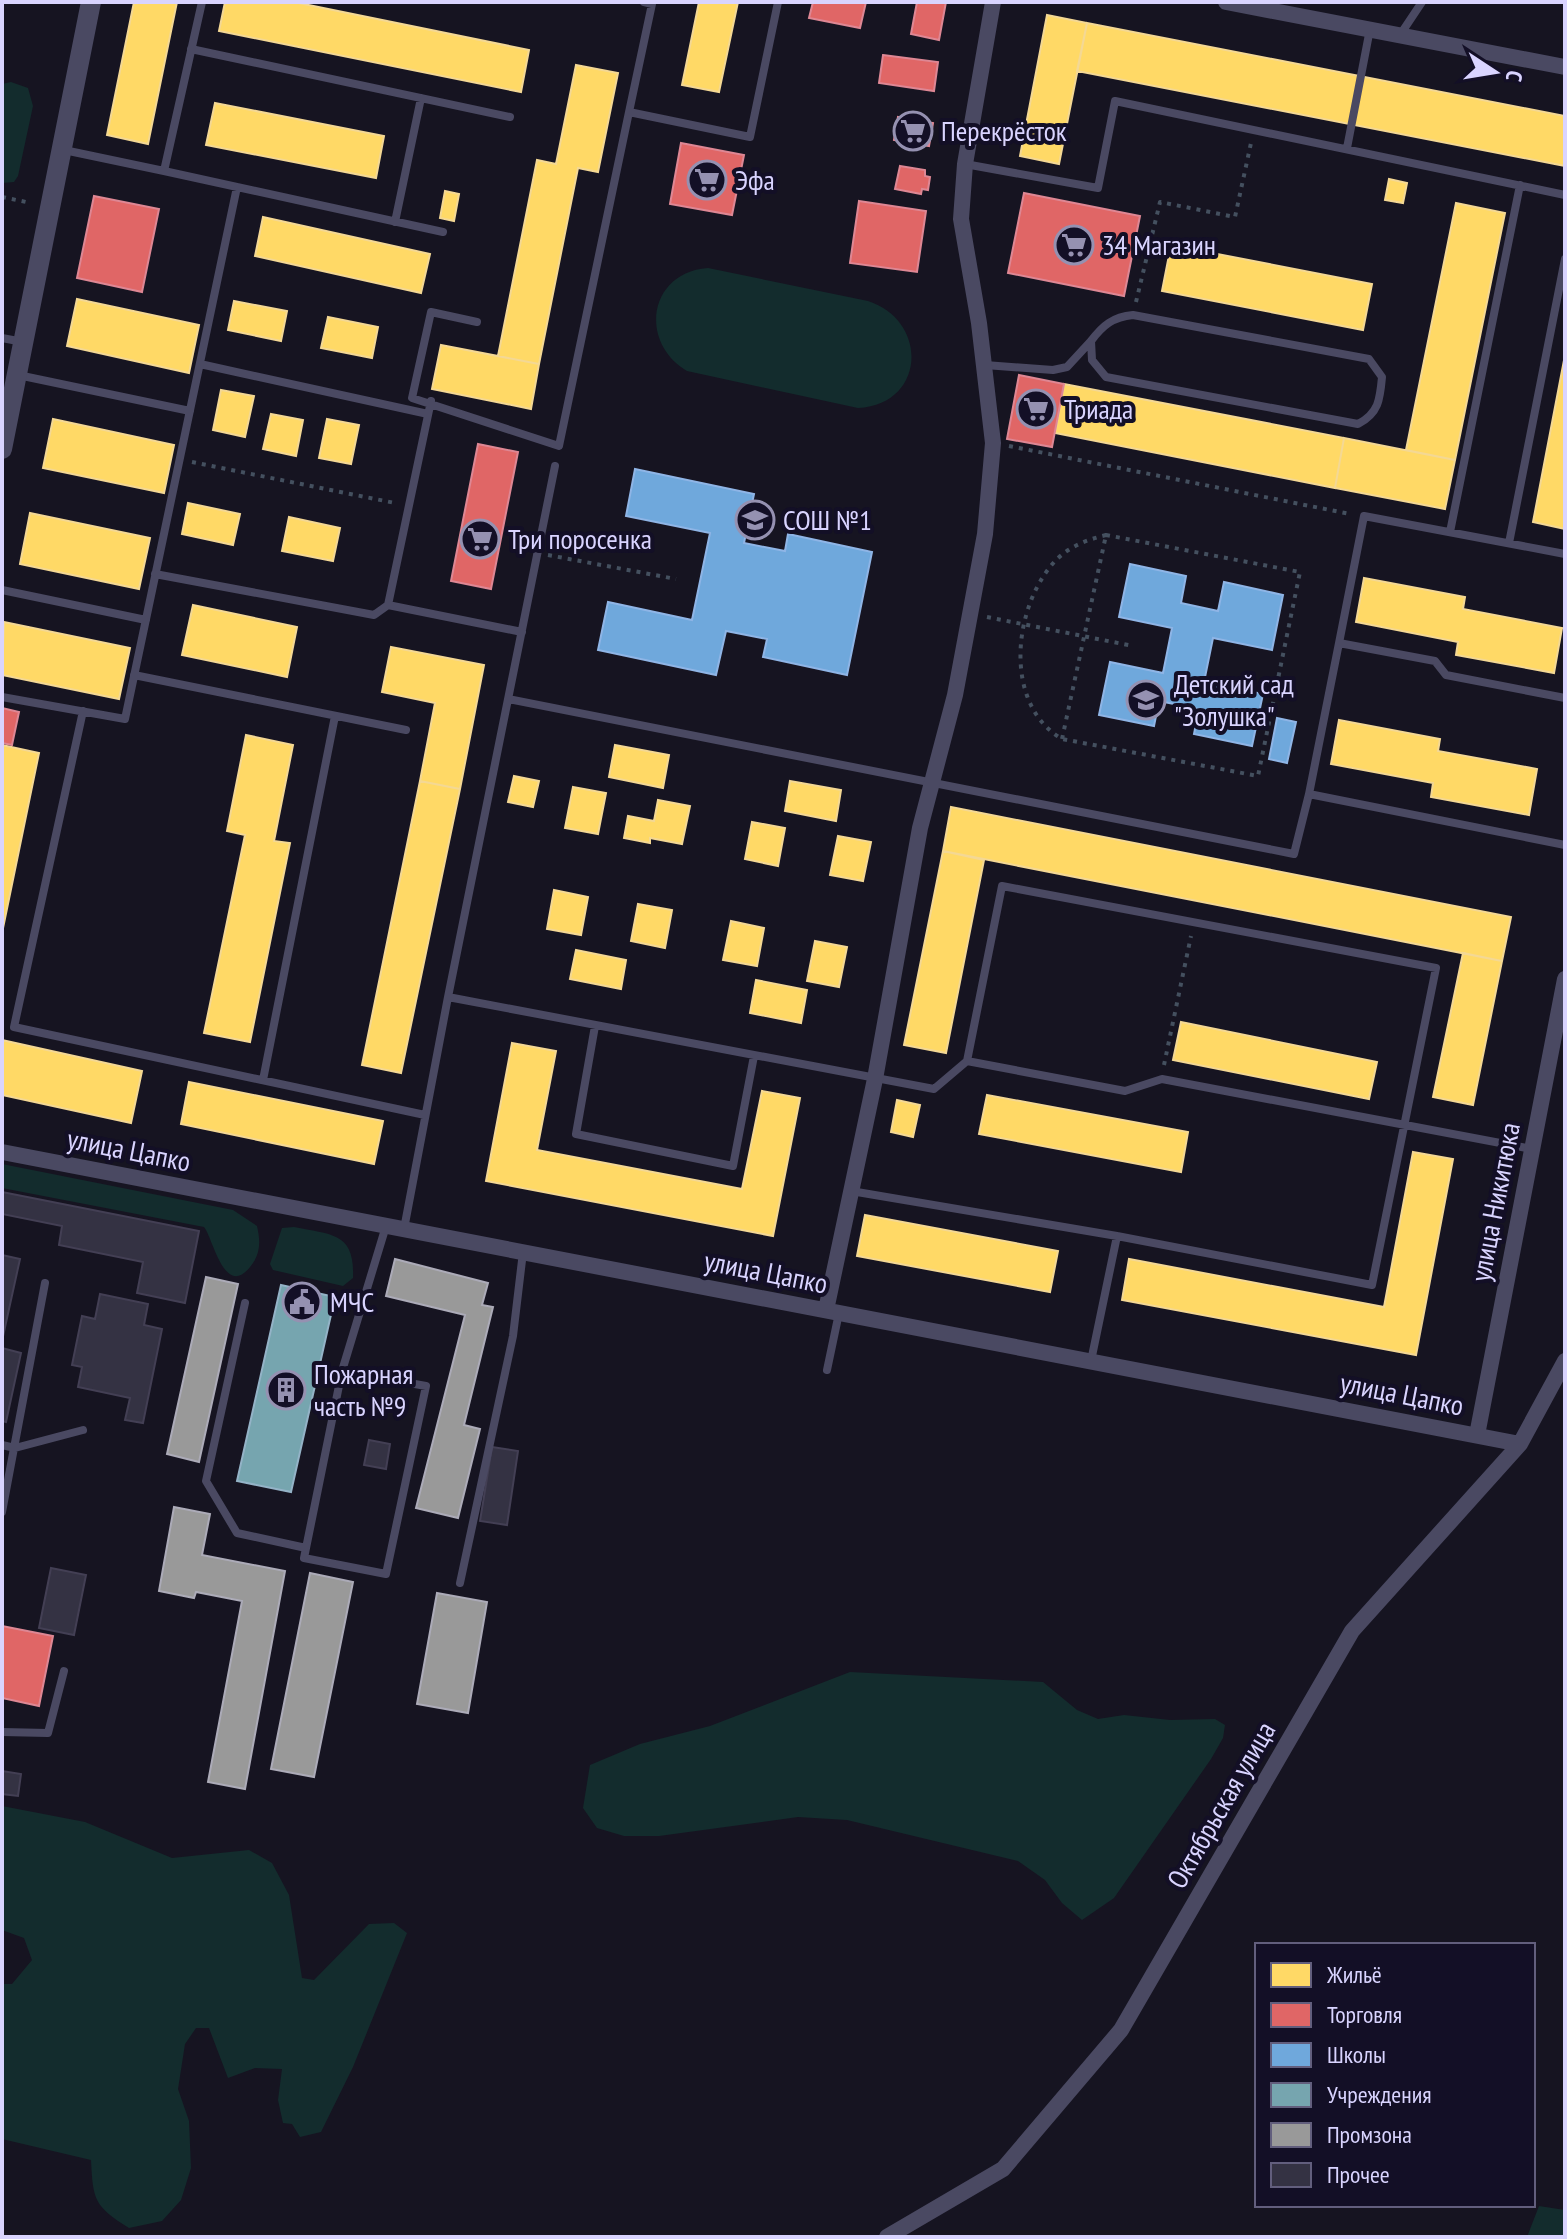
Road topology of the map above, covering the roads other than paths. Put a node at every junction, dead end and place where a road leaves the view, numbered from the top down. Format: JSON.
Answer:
{"nodes":[{"id":1,"x":91,"y":2,"type":"edge"},
{"id":2,"x":202,"y":2,"type":"edge"},
{"id":3,"x":644,"y":2,"type":"edge"},
{"id":4,"x":778,"y":2,"type":"edge"},
{"id":5,"x":993,"y":2,"type":"edge"},
{"id":6,"x":1226,"y":2,"type":"edge"},
{"id":7,"x":1422,"y":2,"type":"edge"},
{"id":8,"x":1370,"y":29,"type":"junction"},
{"id":9,"x":1400,"y":35,"type":"junction"},
{"id":10,"x":191,"y":49,"type":"junction"},
{"id":11,"x":1565,"y":67,"type":"edge"},
{"id":12,"x":421,"y":98,"type":"junction"},
{"id":13,"x":629,"y":112,"type":"junction"},
{"id":14,"x":510,"y":117,"type":"dead end"},
{"id":15,"x":1347,"y":148,"type":"junction"},
{"id":16,"x":62,"y":149,"type":"junction"},
{"id":17,"x":965,"y":164,"type":"junction"},
{"id":18,"x":164,"y":171,"type":"junction"},
{"id":19,"x":1520,"y":185,"type":"junction"},
{"id":20,"x":237,"y":187,"type":"junction"},
{"id":21,"x":1565,"y":195,"type":"edge"},
{"id":22,"x":395,"y":222,"type":"junction"},
{"id":23,"x":443,"y":232,"type":"dead end"},
{"id":24,"x":1565,"y":259,"type":"edge"},
{"id":25,"x":477,"y":322,"type":"dead end"},
{"id":26,"x":2,"y":338,"type":"edge"},
{"id":27,"x":1091,"y":341,"type":"junction"},
{"id":28,"x":23,"y":342,"type":"junction"},
{"id":29,"x":200,"y":364,"type":"junction"},
{"id":30,"x":984,"y":365,"type":"junction"},
{"id":31,"x":17,"y":375,"type":"junction"},
{"id":32,"x":431,"y":401,"type":"junction"},
{"id":33,"x":190,"y":411,"type":"junction"},
{"id":34,"x":428,"y":414,"type":"junction"},
{"id":35,"x":2,"y":449,"type":"edge"},
{"id":36,"x":555,"y":466,"type":"dead end"},
{"id":37,"x":1450,"y":532,"type":"junction"},
{"id":38,"x":1509,"y":543,"type":"junction"},
{"id":39,"x":1565,"y":554,"type":"edge"},
{"id":40,"x":155,"y":574,"type":"junction"},
{"id":41,"x":2,"y":590,"type":"edge"},
{"id":42,"x":388,"y":605,"type":"junction"},
{"id":43,"x":146,"y":620,"type":"junction"},
{"id":44,"x":522,"y":632,"type":"junction"},
{"id":45,"x":1339,"y":643,"type":"junction"},
{"id":46,"x":134,"y":675,"type":"junction"},
{"id":47,"x":2,"y":697,"type":"edge"},
{"id":48,"x":1565,"y":698,"type":"edge"},
{"id":49,"x":508,"y":699,"type":"junction"},
{"id":50,"x":83,"y":711,"type":"junction"},
{"id":51,"x":335,"y":716,"type":"junction"},
{"id":52,"x":406,"y":730,"type":"dead end"},
{"id":53,"x":933,"y":784,"type":"junction"},
{"id":54,"x":1309,"y":794,"type":"junction"},
{"id":55,"x":1565,"y":845,"type":"edge"},
{"id":56,"x":1565,"y":979,"type":"edge"},
{"id":57,"x":448,"y":997,"type":"junction"},
{"id":58,"x":595,"y":1026,"type":"junction"},
{"id":59,"x":754,"y":1056,"type":"junction"},
{"id":60,"x":967,"y":1061,"type":"junction"},
{"id":61,"x":875,"y":1079,"type":"junction"},
{"id":62,"x":263,"y":1080,"type":"junction"},
{"id":63,"x":425,"y":1115,"type":"junction"},
{"id":64,"x":1404,"y":1125,"type":"junction"},
{"id":65,"x":1532,"y":1149,"type":"junction"},
{"id":66,"x":2,"y":1152,"type":"edge"},
{"id":67,"x":851,"y":1191,"type":"junction"},
{"id":68,"x":386,"y":1226,"type":"junction"},
{"id":69,"x":404,"y":1229,"type":"junction"},
{"id":70,"x":1117,"y":1236,"type":"junction"},
{"id":71,"x":523,"y":1252,"type":"junction"},
{"id":72,"x":45,"y":1283,"type":"dead end"},
{"id":73,"x":245,"y":1303,"type":"dead end"},
{"id":74,"x":832,"y":1312,"type":"junction"},
{"id":75,"x":1091,"y":1361,"type":"junction"},
{"id":76,"x":1565,"y":1361,"type":"edge"},
{"id":77,"x":827,"y":1370,"type":"dead end"},
{"id":78,"x":342,"y":1371,"type":"junction"},
{"id":79,"x":83,"y":1430,"type":"dead end"},
{"id":80,"x":1477,"y":1435,"type":"junction"},
{"id":81,"x":1520,"y":1444,"type":"junction"},
{"id":82,"x":2,"y":1445,"type":"edge"},
{"id":83,"x":15,"y":1448,"type":"junction"},
{"id":84,"x":2,"y":1512,"type":"edge"},
{"id":85,"x":306,"y":1548,"type":"junction"},
{"id":86,"x":460,"y":1583,"type":"dead end"},
{"id":87,"x":64,"y":1671,"type":"dead end"},
{"id":88,"x":2,"y":1732,"type":"edge"},
{"id":89,"x":887,"y":2237,"type":"edge"}],
"edges":[{"from":1,"to":16,"type":"street"},
{"from":2,"to":10,"type":"lane"},
{"from":3,"to":13,"type":"lane"},
{"from":4,"to":13,"type":"lane"},
{"from":5,"to":17,"type":"street"},
{"from":6,"to":8,"type":"street"},
{"from":7,"to":9,"type":"lane"},
{"from":8,"to":9,"type":"street"},
{"from":8,"to":15,"type":"lane"},
{"from":9,"to":11,"type":"street"},
{"from":10,"to":12,"type":"lane"},
{"from":10,"to":18,"type":"lane"},
{"from":12,"to":14,"type":"lane"},
{"from":12,"to":22,"type":"lane"},
{"from":13,"to":32,"type":"lane"},
{"from":15,"to":17,"type":"lane"},
{"from":15,"to":19,"type":"lane"},
{"from":16,"to":18,"type":"lane"},
{"from":16,"to":28,"type":"street"},
{"from":17,"to":30,"type":"street"},
{"from":18,"to":20,"type":"lane"},
{"from":19,"to":21,"type":"lane"},
{"from":19,"to":37,"type":"lane"},
{"from":20,"to":22,"type":"lane"},
{"from":20,"to":29,"type":"lane"},
{"from":22,"to":23,"type":"lane"},
{"from":24,"to":38,"type":"lane"},
{"from":25,"to":32,"type":"lane"},
{"from":26,"to":28,"type":"lane"},
{"from":27,"to":27,"type":"lane"},
{"from":27,"to":30,"type":"lane"},
{"from":28,"to":31,"type":"street"},
{"from":29,"to":33,"type":"lane"},
{"from":29,"to":34,"type":"lane"},
{"from":30,"to":53,"type":"street"},
{"from":31,"to":33,"type":"lane"},
{"from":31,"to":35,"type":"street"},
{"from":32,"to":34,"type":"lane"},
{"from":33,"to":40,"type":"lane"},
{"from":34,"to":42,"type":"lane"},
{"from":36,"to":44,"type":"lane"},
{"from":37,"to":38,"type":"lane"},
{"from":37,"to":45,"type":"lane"},
{"from":38,"to":39,"type":"lane"},
{"from":40,"to":42,"type":"lane"},
{"from":40,"to":43,"type":"lane"},
{"from":41,"to":43,"type":"lane"},
{"from":42,"to":44,"type":"lane"},
{"from":43,"to":46,"type":"lane"},
{"from":44,"to":49,"type":"lane"},
{"from":45,"to":48,"type":"lane"},
{"from":45,"to":54,"type":"lane"},
{"from":46,"to":50,"type":"lane"},
{"from":46,"to":51,"type":"lane"},
{"from":47,"to":50,"type":"lane"},
{"from":49,"to":53,"type":"lane"},
{"from":49,"to":57,"type":"lane"},
{"from":50,"to":62,"type":"lane"},
{"from":51,"to":52,"type":"lane"},
{"from":51,"to":62,"type":"lane"},
{"from":53,"to":54,"type":"lane"},
{"from":53,"to":61,"type":"street"},
{"from":54,"to":55,"type":"lane"},
{"from":56,"to":65,"type":"street","name":"улица Никитюка"},
{"from":57,"to":58,"type":"lane"},
{"from":57,"to":63,"type":"lane"},
{"from":58,"to":59,"type":"lane"},
{"from":58,"to":59,"type":"lane"},
{"from":59,"to":61,"type":"lane"},
{"from":60,"to":61,"type":"lane"},
{"from":60,"to":64,"type":"lane"},
{"from":60,"to":64,"type":"lane"},
{"from":61,"to":67,"type":"street"},
{"from":62,"to":63,"type":"lane"},
{"from":63,"to":69,"type":"lane"},
{"from":64,"to":65,"type":"lane"},
{"from":64,"to":70,"type":"lane"},
{"from":65,"to":80,"type":"street","name":"улица Никитюка"},
{"from":66,"to":68,"type":"street","name":"улица Цапко"},
{"from":67,"to":70,"type":"lane"},
{"from":67,"to":74,"type":"street"},
{"from":68,"to":69,"type":"street","name":"улица Цапко"},
{"from":68,"to":78,"type":"lane"},
{"from":69,"to":71,"type":"street","name":"улица Цапко"},
{"from":70,"to":75,"type":"lane"},
{"from":71,"to":74,"type":"street","name":"улица Цапко"},
{"from":71,"to":86,"type":"lane"},
{"from":72,"to":83,"type":"lane"},
{"from":73,"to":85,"type":"lane"},
{"from":74,"to":75,"type":"street","name":"улица Цапко"},
{"from":74,"to":77,"type":"lane"},
{"from":75,"to":80,"type":"street","name":"улица Цапко"},
{"from":76,"to":81,"type":"street","name":"Октябрьская улица"},
{"from":78,"to":85,"type":"lane"},
{"from":78,"to":85,"type":"lane"},
{"from":79,"to":83,"type":"lane"},
{"from":80,"to":81,"type":"street","name":"улица Цапко"},
{"from":81,"to":89,"type":"street","name":"Октябрьская улица"},
{"from":82,"to":83,"type":"lane"},
{"from":83,"to":84,"type":"lane"},
{"from":87,"to":88,"type":"lane"}]}
